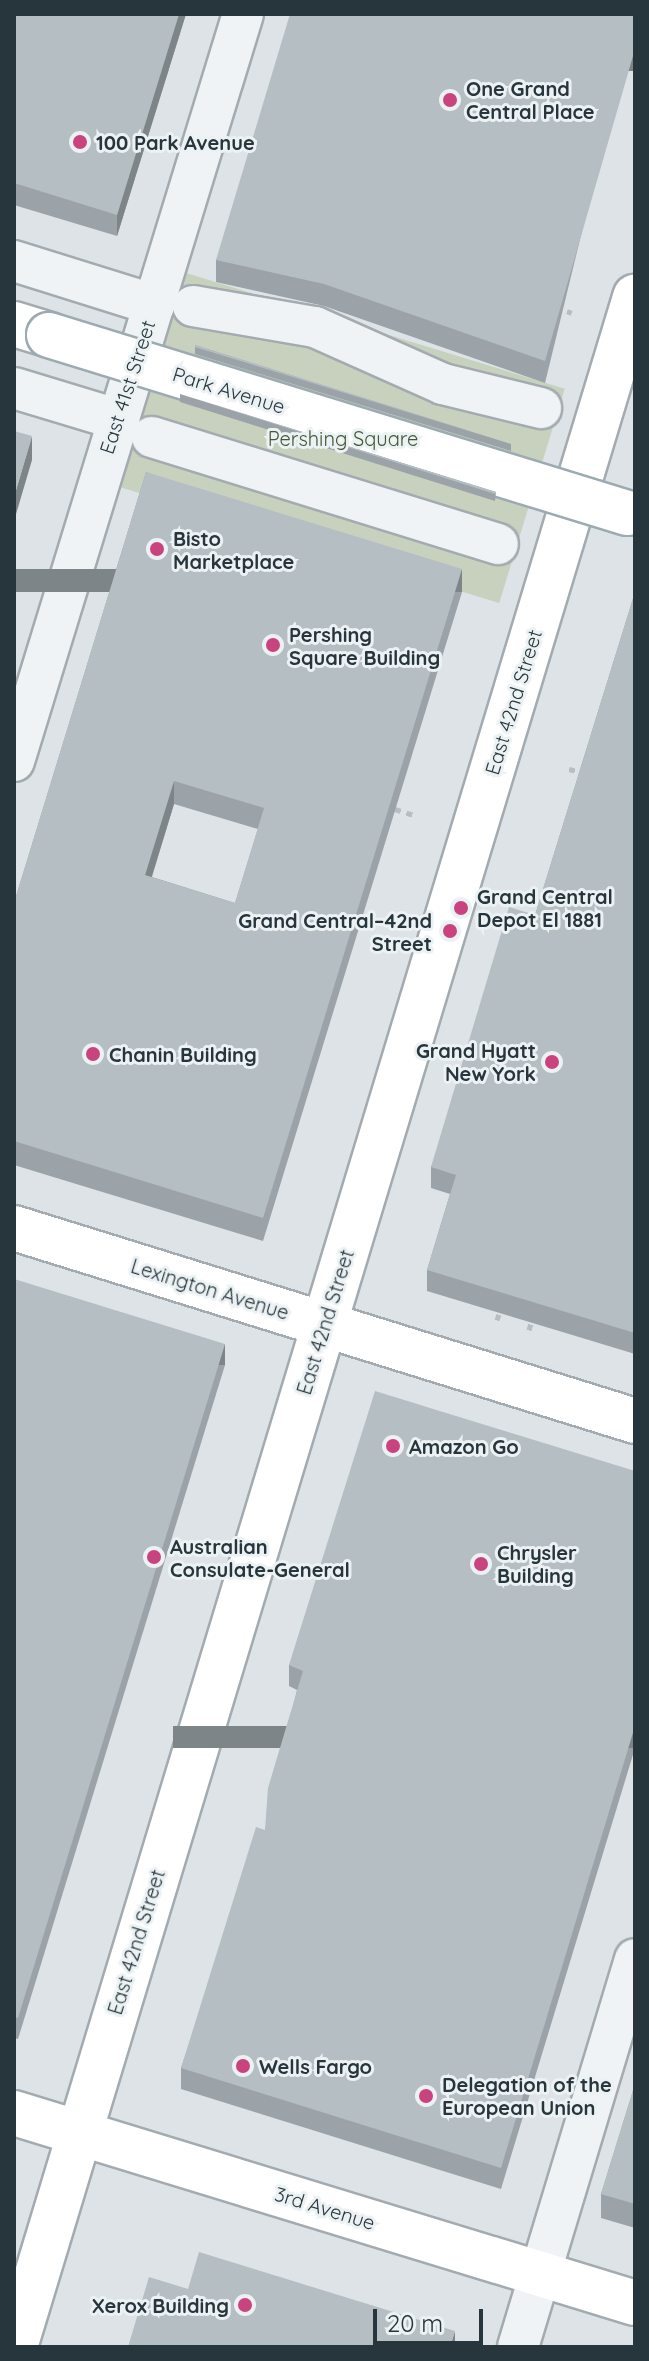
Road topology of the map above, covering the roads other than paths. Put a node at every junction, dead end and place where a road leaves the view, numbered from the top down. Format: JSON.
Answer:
{"nodes":[{"id":1,"x":243,"y":14,"type":"edge"},
{"id":2,"x":14,"y":261,"type":"edge"},
{"id":3,"x":635,"y":297,"type":"edge"},
{"id":4,"x":154,"y":305,"type":"junction"},
{"id":5,"x":193,"y":306,"type":"dead end"},
{"id":6,"x":32,"y":330,"type":"edge"},
{"id":7,"x":14,"y":388,"type":"edge"},
{"id":8,"x":541,"y":408,"type":"dead end"},
{"id":9,"x":135,"y":428,"type":"junction"},
{"id":10,"x":632,"y":515,"type":"edge"},
{"id":11,"x":498,"y":544,"type":"dead end"},
{"id":12,"x":14,"y":761,"type":"edge"},
{"id":13,"x":14,"y":1228,"type":"edge"},
{"id":14,"x":325,"y":1325,"type":"junction"},
{"id":15,"x":635,"y":1421,"type":"edge"},
{"id":16,"x":635,"y":1959,"type":"edge"},
{"id":17,"x":14,"y":2113,"type":"edge"},
{"id":18,"x":78,"y":2132,"type":"junction"},
{"id":19,"x":541,"y":2274,"type":"junction"},
{"id":20,"x":635,"y":2303,"type":"edge"},
{"id":21,"x":15,"y":2347,"type":"edge"},
{"id":22,"x":518,"y":2347,"type":"edge"}],
"edges":[{"from":1,"to":4,"type":"street","name":"East 41st Street"},
{"from":2,"to":4,"type":"street"},
{"from":3,"to":14,"type":"main road","name":"East 42nd Street"},
{"from":4,"to":9,"type":"street","name":"East 41st Street"},
{"from":5,"to":8,"type":"street"},
{"from":6,"to":10,"type":"main road","name":"Park Avenue","bridge":true},
{"from":7,"to":9,"type":"street"},
{"from":9,"to":11,"type":"street"},
{"from":9,"to":12,"type":"street","name":"East 41st Street"},
{"from":13,"to":14,"type":"main road","name":"Lexington Avenue"},
{"from":14,"to":15,"type":"main road","name":"Lexington Avenue"},
{"from":14,"to":18,"type":"main road","name":"East 42nd Street"},
{"from":16,"to":19,"type":"street"},
{"from":17,"to":18,"type":"main road","name":"3rd Avenue"},
{"from":18,"to":19,"type":"main road","name":"3rd Avenue"},
{"from":18,"to":21,"type":"main road","name":"East 42nd Street"},
{"from":19,"to":20,"type":"main road","name":"3rd Avenue"},
{"from":19,"to":22,"type":"street"}]}
